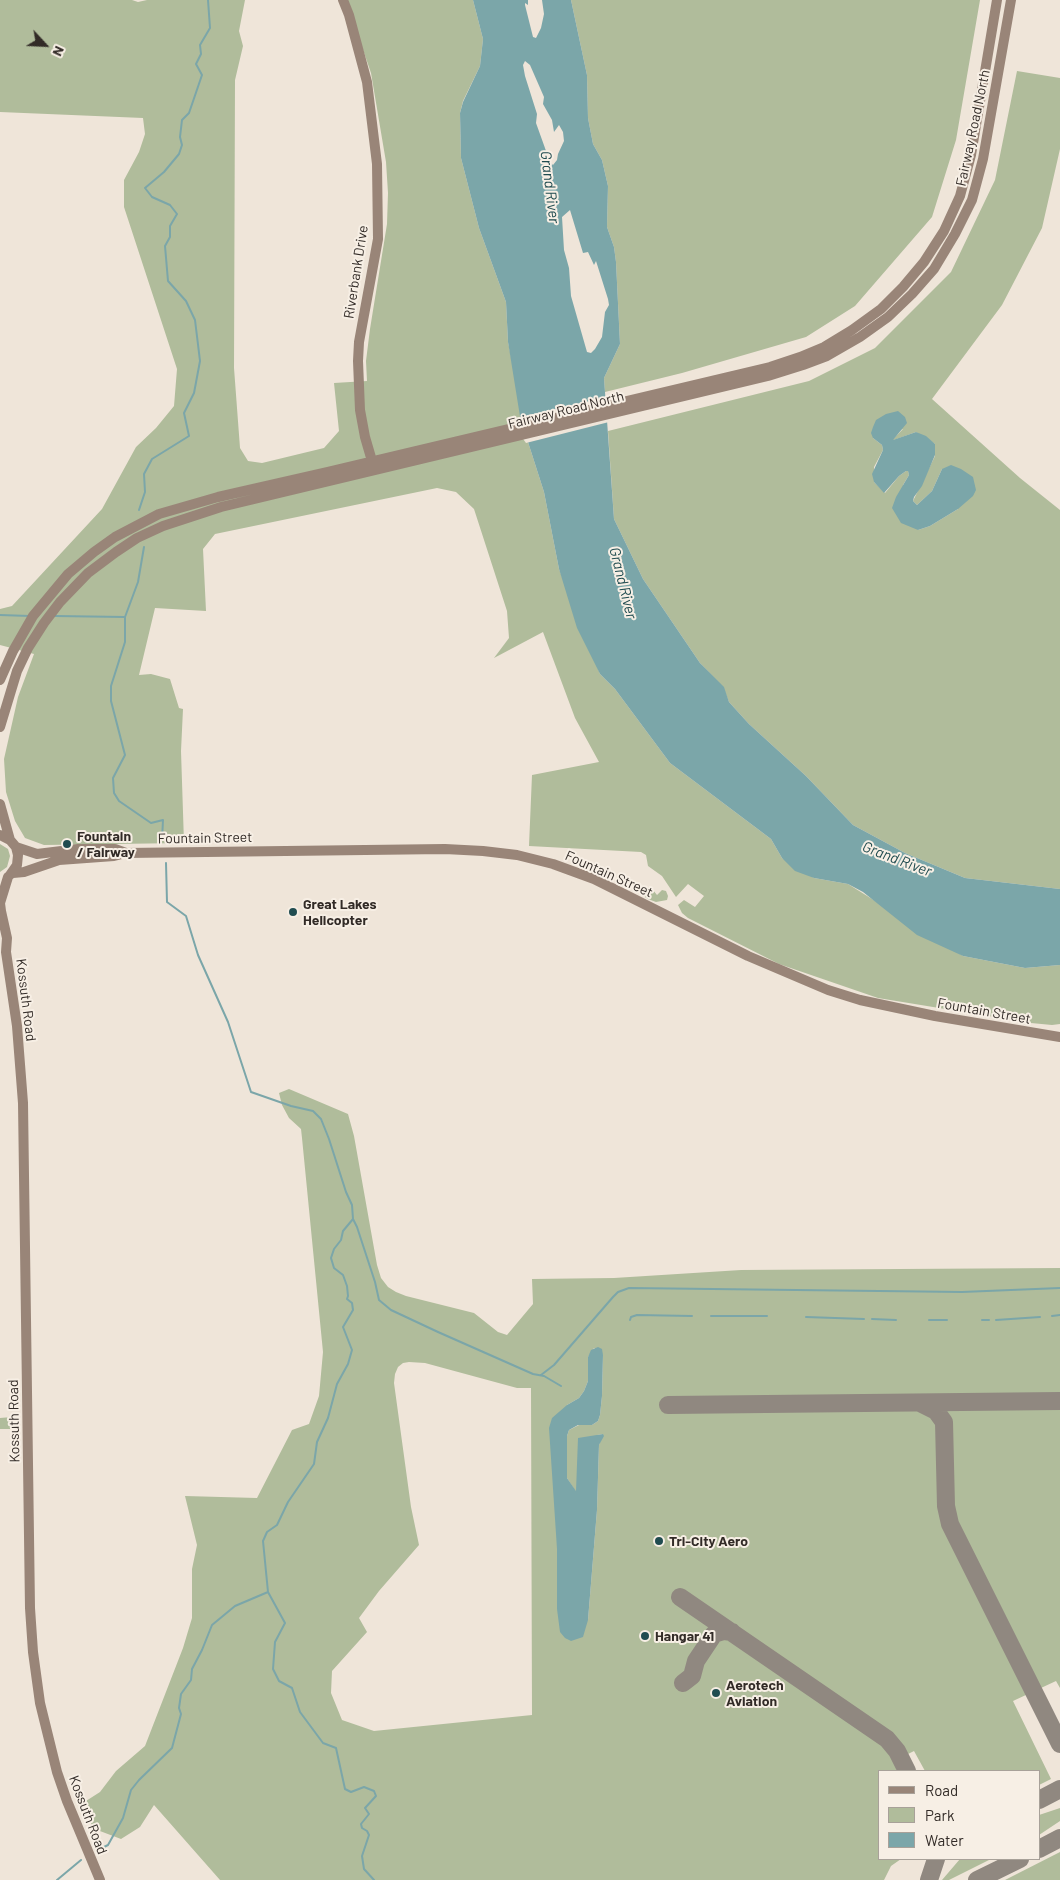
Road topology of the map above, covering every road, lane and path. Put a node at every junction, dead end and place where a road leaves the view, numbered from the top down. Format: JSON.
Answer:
{"nodes":[{"id":1,"x":343,"y":0,"type":"edge"},
{"id":2,"x":997,"y":0,"type":"edge"},
{"id":3,"x":1011,"y":0,"type":"edge"},
{"id":4,"x":708,"y":386,"type":"junction"},
{"id":5,"x":466,"y":444,"type":"junction"},
{"id":6,"x":372,"y":461,"type":"junction"},
{"id":7,"x":0,"y":680,"type":"edge"},
{"id":8,"x":0,"y":727,"type":"edge"},
{"id":9,"x":0,"y":804,"type":"edge"},
{"id":10,"x":0,"y":835,"type":"edge"},
{"id":11,"x":13,"y":844,"type":"junction"},
{"id":12,"x":126,"y":853,"type":"junction"},
{"id":13,"x":7,"y":877,"type":"edge"},
{"id":14,"x":0,"y":942,"type":"edge"},
{"id":15,"x":6,"y":952,"type":"junction"},
{"id":16,"x":1060,"y":1037,"type":"edge"},
{"id":17,"x":100,"y":1880,"type":"edge"}],
"edges":[{"from":1,"to":6,"type":"main road","name":"Riverbank Drive"},
{"from":2,"to":4,"type":"main road","name":"Fairway Road North"},
{"from":3,"to":4,"type":"main road","name":"Fairway Road North"},
{"from":4,"to":5,"type":"main road","name":"Fairway Road North"},
{"from":5,"to":6,"type":"main road","name":"Fairway Road North"},
{"from":5,"to":8,"type":"main road","name":"Fairway Road North"},
{"from":6,"to":7,"type":"main road","name":"Fairway Road North"},
{"from":9,"to":11,"type":"main road"},
{"from":10,"to":11,"type":"main road","name":"Fountain Street"},
{"from":11,"to":12,"type":"main road","name":"Fountain Street"},
{"from":11,"to":13,"type":"main road","name":"Kossuth Road"},
{"from":12,"to":13,"type":"main road","name":"Fountain Street"},
{"from":12,"to":16,"type":"main road","name":"Fountain Street"},
{"from":13,"to":15,"type":"main road","name":"Kossuth Road"},
{"from":14,"to":15,"type":"main road","name":"Kossuth Road"},
{"from":15,"to":17,"type":"main road","name":"Kossuth Road"}]}
